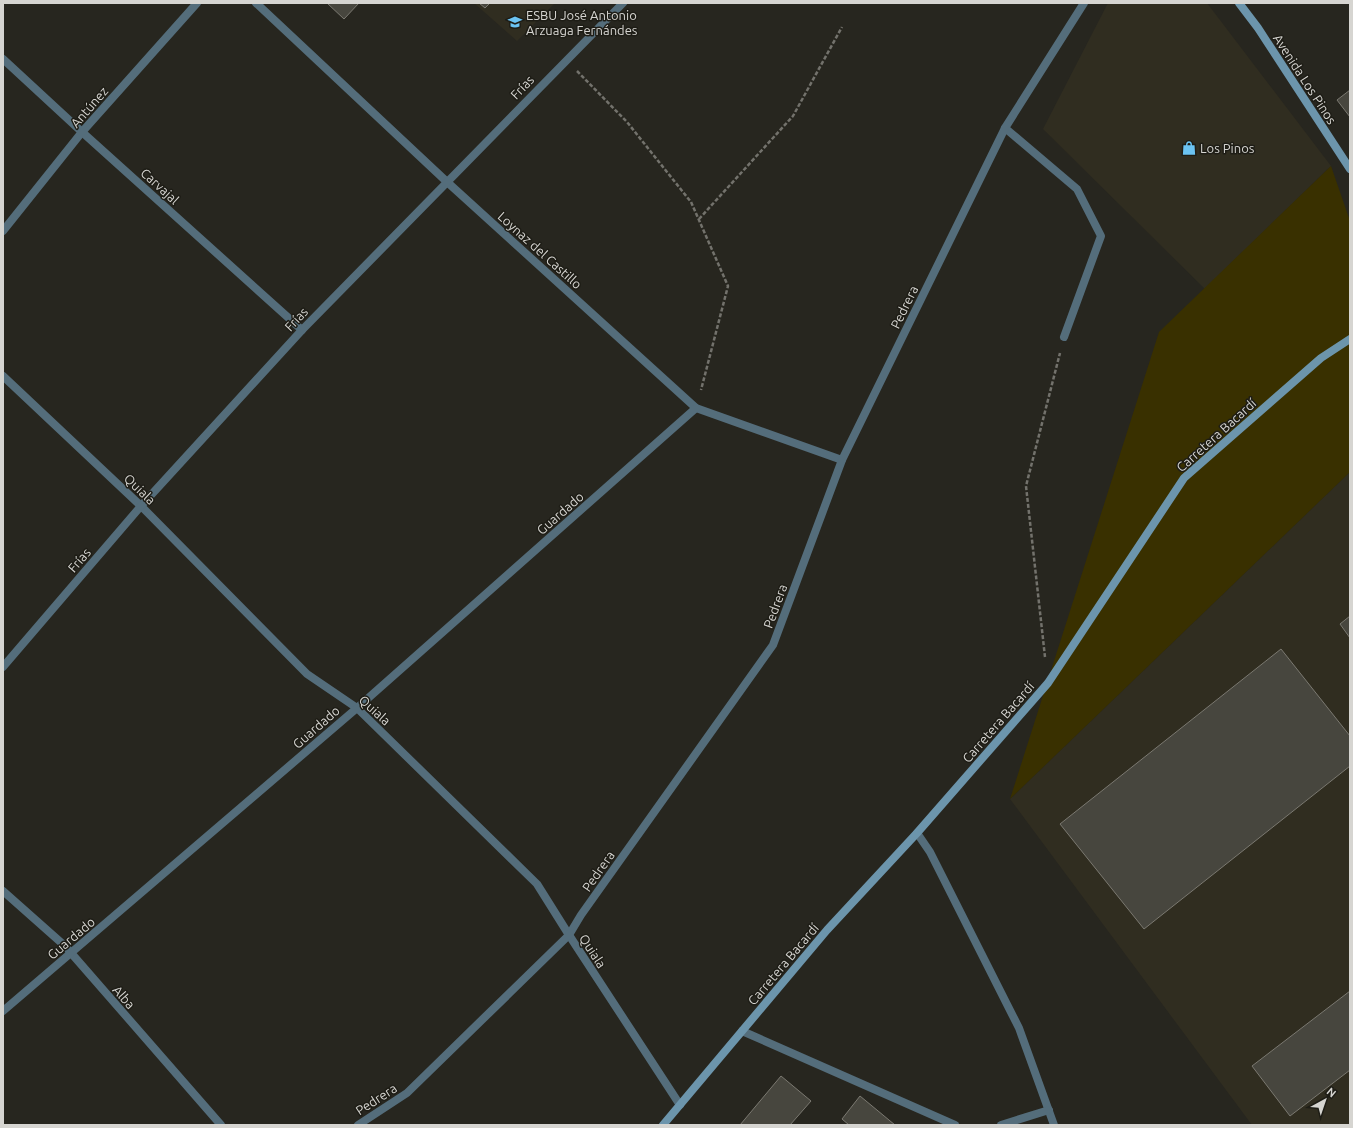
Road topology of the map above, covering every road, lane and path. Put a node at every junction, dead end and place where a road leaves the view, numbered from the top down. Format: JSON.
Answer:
{"nodes":[{"id":1,"x":197,"y":3,"type":"edge"},
{"id":2,"x":256,"y":3,"type":"edge"},
{"id":3,"x":623,"y":3,"type":"edge"},
{"id":4,"x":1084,"y":3,"type":"edge"},
{"id":5,"x":1239,"y":3,"type":"edge"},
{"id":6,"x":842,"y":27,"type":"dead end"},
{"id":7,"x":3,"y":59,"type":"edge"},
{"id":8,"x":566,"y":59,"type":"junction"},
{"id":9,"x":1005,"y":128,"type":"junction"},
{"id":10,"x":82,"y":132,"type":"junction"},
{"id":11,"x":1350,"y":169,"type":"edge"},
{"id":12,"x":446,"y":182,"type":"junction"},
{"id":13,"x":699,"y":219,"type":"junction"},
{"id":14,"x":3,"y":231,"type":"edge"},
{"id":15,"x":302,"y":330,"type":"junction"},
{"id":16,"x":1064,"y":337,"type":"joint"},
{"id":17,"x":1350,"y":339,"type":"edge"},
{"id":18,"x":3,"y":376,"type":"edge"},
{"id":19,"x":696,"y":408,"type":"junction"},
{"id":20,"x":842,"y":460,"type":"junction"},
{"id":21,"x":141,"y":506,"type":"junction"},
{"id":22,"x":3,"y":667,"type":"edge"},
{"id":23,"x":1048,"y":683,"type":"junction"},
{"id":24,"x":357,"y":708,"type":"junction"},
{"id":25,"x":917,"y":833,"type":"junction"},
{"id":26,"x":3,"y":891,"type":"edge"},
{"id":27,"x":569,"y":935,"type":"junction"},
{"id":28,"x":71,"y":954,"type":"junction"},
{"id":29,"x":3,"y":1011,"type":"edge"},
{"id":30,"x":742,"y":1031,"type":"junction"},
{"id":31,"x":680,"y":1105,"type":"junction"},
{"id":32,"x":1049,"y":1110,"type":"junction"},
{"id":33,"x":221,"y":1125,"type":"edge"},
{"id":34,"x":358,"y":1125,"type":"edge"},
{"id":35,"x":663,"y":1125,"type":"edge"},
{"id":36,"x":956,"y":1125,"type":"edge"},
{"id":37,"x":1001,"y":1125,"type":"edge"},
{"id":38,"x":1054,"y":1125,"type":"edge"}],
"edges":[{"from":1,"to":10,"type":"street","name":"Antúnez"},
{"from":2,"to":12,"type":"street","name":"Loynaz del Castillo"},
{"from":3,"to":8,"type":"street","name":"Frías"},
{"from":4,"to":9,"type":"street","name":"Pedrera"},
{"from":5,"to":11,"type":"street","name":"Avenida Los Pinos"},
{"from":6,"to":13,"type":"path"},
{"from":7,"to":10,"type":"street","name":"Carvajal"},
{"from":8,"to":12,"type":"street","name":"Frías"},
{"from":8,"to":13,"type":"path"},
{"from":9,"to":16,"type":"street"},
{"from":9,"to":20,"type":"street","name":"Pedrera"},
{"from":10,"to":14,"type":"street","name":"Antúnez"},
{"from":10,"to":15,"type":"street","name":"Carvajal"},
{"from":12,"to":15,"type":"street","name":"Frías"},
{"from":12,"to":19,"type":"street","name":"Loynaz del Castillo"},
{"from":13,"to":19,"type":"path"},
{"from":15,"to":21,"type":"street","name":"Frías"},
{"from":16,"to":23,"type":"path"},
{"from":17,"to":23,"type":"street","name":"Carretera Bacardí"},
{"from":18,"to":21,"type":"street","name":"Quiala"},
{"from":19,"to":20,"type":"street","name":"Loynaz del Castillo"},
{"from":19,"to":24,"type":"street","name":"Guardado"},
{"from":20,"to":27,"type":"street","name":"Pedrera"},
{"from":21,"to":22,"type":"street","name":"Frías"},
{"from":21,"to":24,"type":"street","name":"Quiala"},
{"from":23,"to":25,"type":"street","name":"Carretera Bacardí"},
{"from":24,"to":27,"type":"street","name":"Quiala"},
{"from":24,"to":28,"type":"street","name":"Guardado"},
{"from":25,"to":30,"type":"street","name":"Carretera Bacardí"},
{"from":25,"to":32,"type":"street"},
{"from":26,"to":28,"type":"street","name":"Alba"},
{"from":27,"to":31,"type":"street","name":"Quiala"},
{"from":27,"to":34,"type":"street","name":"Pedrera"},
{"from":28,"to":29,"type":"street","name":"Guardado"},
{"from":28,"to":33,"type":"street","name":"Alba"},
{"from":30,"to":31,"type":"street","name":"Carretera Bacardí"},
{"from":30,"to":36,"type":"street"},
{"from":31,"to":35,"type":"street","name":"Carretera Bacardí"},
{"from":32,"to":37,"type":"street"},
{"from":32,"to":38,"type":"street"}]}
